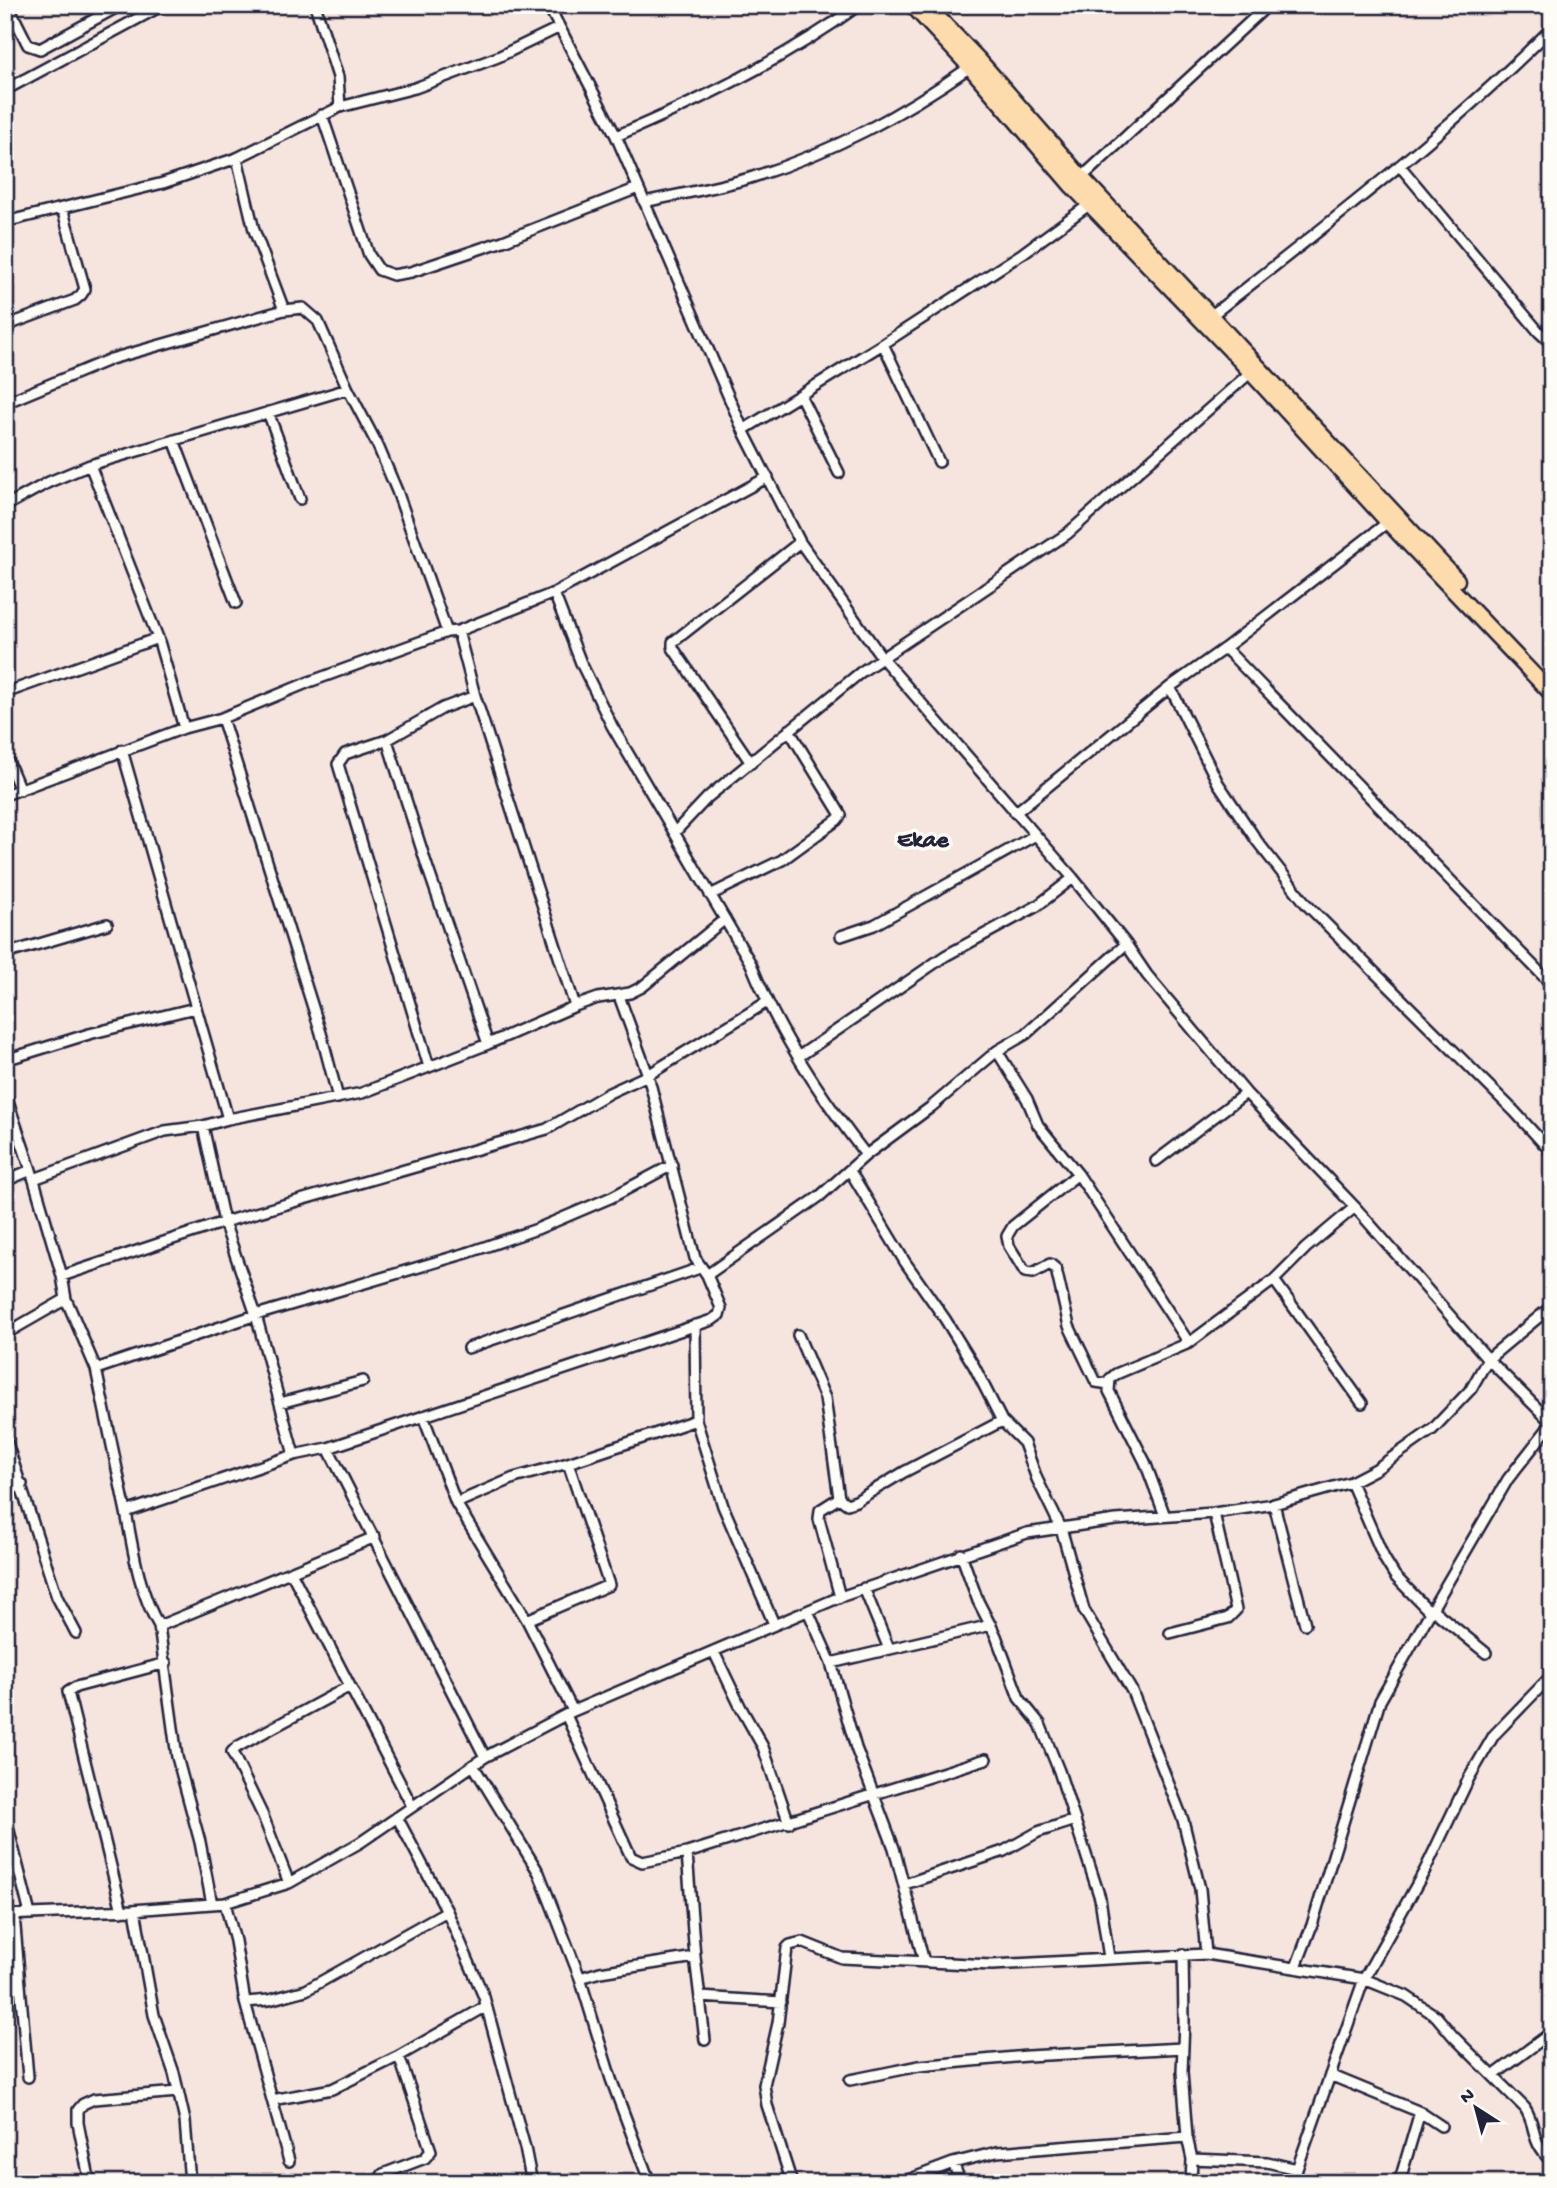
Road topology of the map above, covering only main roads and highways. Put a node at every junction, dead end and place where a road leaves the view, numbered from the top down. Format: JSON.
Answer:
{"nodes":[{"id":1,"x":912,"y":5,"type":"edge"},
{"id":2,"x":926,"y":5,"type":"edge"},
{"id":3,"x":1077,"y":182,"type":"junction"},
{"id":4,"x":1552,"y":680,"type":"edge"},
{"id":5,"x":1552,"y":694,"type":"edge"}],
"edges":[{"from":1,"to":3,"type":"highway"},
{"from":2,"to":3,"type":"highway"},
{"from":3,"to":4,"type":"highway"},
{"from":3,"to":5,"type":"highway"}]}
